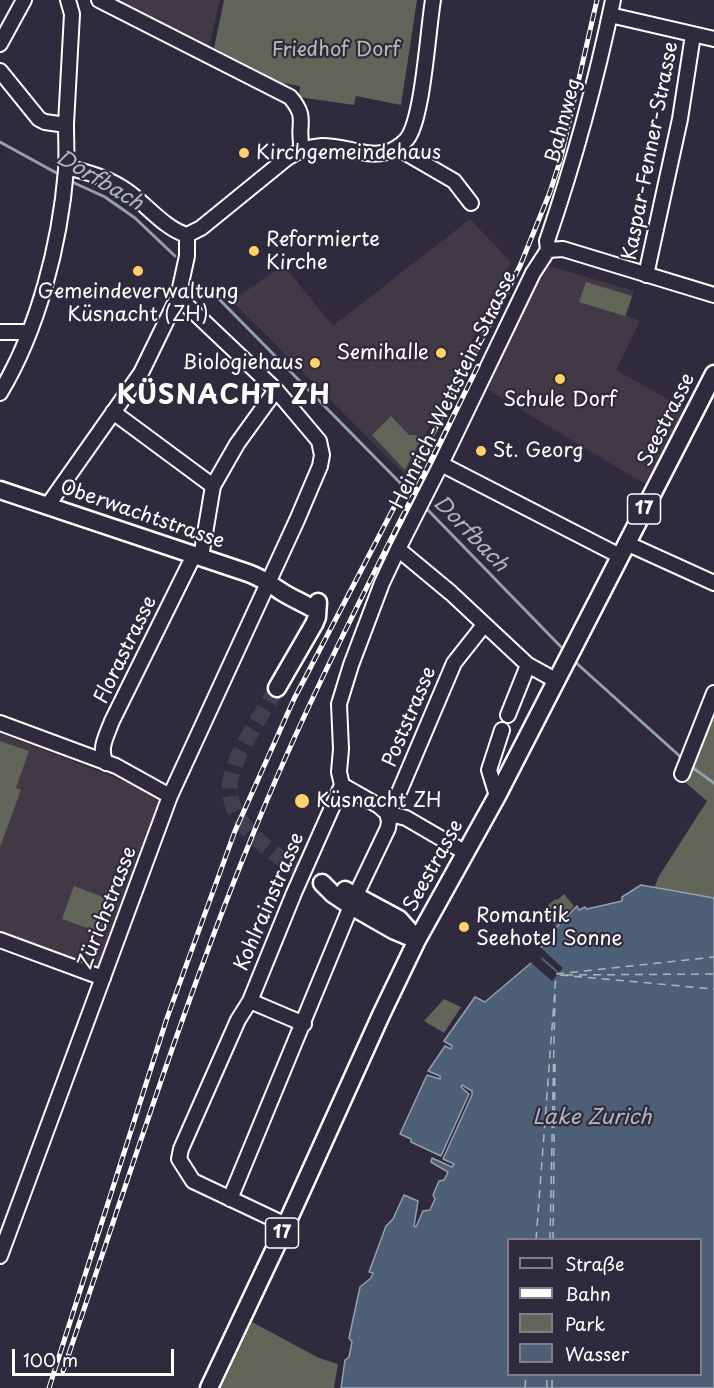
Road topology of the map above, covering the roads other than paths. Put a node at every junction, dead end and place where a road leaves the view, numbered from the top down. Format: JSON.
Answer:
{"nodes":[{"id":1,"x":24,"y":0,"type":"edge"},
{"id":2,"x":68,"y":0,"type":"edge"},
{"id":3,"x":99,"y":0,"type":"edge"},
{"id":4,"x":433,"y":0,"type":"edge"},
{"id":5,"x":613,"y":0,"type":"edge"},
{"id":6,"x":610,"y":15,"type":"junction"},
{"id":7,"x":693,"y":35,"type":"junction"},
{"id":8,"x":714,"y":39,"type":"edge"},
{"id":9,"x":0,"y":44,"type":"edge"},
{"id":10,"x":0,"y":72,"type":"edge"},
{"id":11,"x":66,"y":125,"type":"junction"},
{"id":12,"x":399,"y":146,"type":"junction"},
{"id":13,"x":302,"y":149,"type":"junction"},
{"id":14,"x":66,"y":168,"type":"junction"},
{"id":15,"x":471,"y":203,"type":"dead end"},
{"id":16,"x":187,"y":235,"type":"junction"},
{"id":17,"x":548,"y":250,"type":"junction"},
{"id":18,"x":646,"y":275,"type":"junction"},
{"id":19,"x":714,"y":295,"type":"edge"},
{"id":20,"x":178,"y":297,"type":"junction"},
{"id":21,"x":0,"y":332,"type":"edge"},
{"id":22,"x":29,"y":332,"type":"junction"},
{"id":23,"x":714,"y":374,"type":"edge"},
{"id":24,"x":276,"y":390,"type":"junction"},
{"id":25,"x":0,"y":393,"type":"edge"},
{"id":26,"x":113,"y":412,"type":"junction"},
{"id":27,"x":441,"y":465,"type":"junction"},
{"id":28,"x":213,"y":486,"type":"junction"},
{"id":29,"x":0,"y":490,"type":"edge"},
{"id":30,"x":48,"y":505,"type":"junction"},
{"id":31,"x":398,"y":549,"type":"junction"},
{"id":32,"x":623,"y":550,"type":"junction"},
{"id":33,"x":197,"y":556,"type":"junction"},
{"id":34,"x":269,"y":582,"type":"junction"},
{"id":35,"x":714,"y":583,"type":"edge"},
{"id":36,"x":484,"y":625,"type":"junction"},
{"id":37,"x":528,"y":665,"type":"junction"},
{"id":38,"x":560,"y":676,"type":"junction"},
{"id":39,"x":277,"y":688,"type":"tunnel mouth"},
{"id":40,"x":714,"y":693,"type":"edge"},
{"id":41,"x":508,"y":715,"type":"dead end"},
{"id":42,"x":0,"y":723,"type":"edge"},
{"id":43,"x":502,"y":730,"type":"dead end"},
{"id":44,"x":106,"y":763,"type":"junction"},
{"id":45,"x":682,"y":774,"type":"dead end"},
{"id":46,"x":342,"y":785,"type":"junction"},
{"id":47,"x":170,"y":796,"type":"junction"},
{"id":48,"x":497,"y":796,"type":"junction"},
{"id":49,"x":387,"y":813,"type":"junction"},
{"id":50,"x":466,"y":853,"type":"junction"},
{"id":51,"x":323,"y":884,"type":"tunnel mouth"},
{"id":52,"x":354,"y":901,"type":"junction"},
{"id":53,"x":0,"y":940,"type":"edge"},
{"id":54,"x":417,"y":940,"type":"junction"},
{"id":55,"x":103,"y":978,"type":"junction"},
{"id":56,"x":250,"y":1001,"type":"junction"},
{"id":57,"x":304,"y":1024,"type":"junction"},
{"id":58,"x":230,"y":1199,"type":"junction"},
{"id":59,"x":286,"y":1225,"type":"junction"},
{"id":60,"x":0,"y":1256,"type":"edge"},
{"id":61,"x":209,"y":1388,"type":"edge"}],
"edges":[{"from":1,"to":9,"type":"street"},
{"from":2,"to":11,"type":"street"},
{"from":3,"to":13,"type":"street"},
{"from":4,"to":12,"type":"street"},
{"from":5,"to":6,"type":"street","name":"Bahnweg"},
{"from":6,"to":7,"type":"street"},
{"from":6,"to":17,"type":"street","name":"Bahnweg"},
{"from":7,"to":8,"type":"street"},
{"from":7,"to":18,"type":"street","name":"Kaspar-Fenner-Strasse"},
{"from":10,"to":11,"type":"street"},
{"from":11,"to":14,"type":"street"},
{"from":12,"to":13,"type":"street"},
{"from":12,"to":15,"type":"street"},
{"from":13,"to":16,"type":"street"},
{"from":14,"to":16,"type":"street"},
{"from":14,"to":22,"type":"street"},
{"from":16,"to":20,"type":"street"},
{"from":17,"to":18,"type":"street"},
{"from":17,"to":27,"type":"street","name":"Heinrich-Wettstein-Strasse"},
{"from":18,"to":19,"type":"street"},
{"from":20,"to":24,"type":"street","name":"Zürichstrasse"},
{"from":20,"to":26,"type":"street"},
{"from":21,"to":22,"type":"street"},
{"from":22,"to":25,"type":"street"},
{"from":23,"to":32,"type":"main road","name":"Seestrasse","number":"17"},
{"from":24,"to":28,"type":"street","name":"Florastrasse"},
{"from":24,"to":34,"type":"street","name":"Zürichstrasse"},
{"from":26,"to":28,"type":"street"},
{"from":26,"to":30,"type":"street"},
{"from":27,"to":31,"type":"street","name":"Heinrich-Wettstein-Strasse"},
{"from":27,"to":32,"type":"street"},
{"from":28,"to":33,"type":"street","name":"Florastrasse"},
{"from":29,"to":30,"type":"main road","name":"Oberwachtstrasse"},
{"from":30,"to":33,"type":"main road","name":"Oberwachtstrasse"},
{"from":31,"to":36,"type":"street"},
{"from":31,"to":46,"type":"street","name":"Heinrich-Wettstein-Strasse"},
{"from":32,"to":35,"type":"street"},
{"from":32,"to":38,"type":"main road","name":"Seestrasse","number":"17"},
{"from":33,"to":34,"type":"main road","name":"Oberwachtstrasse"},
{"from":33,"to":44,"type":"street","name":"Florastrasse"},
{"from":34,"to":39,"type":"main road","name":"Oberwachtstrasse"},
{"from":34,"to":47,"type":"street","name":"Zürichstrasse"},
{"from":36,"to":37,"type":"street"},
{"from":36,"to":49,"type":"street","name":"Poststrasse"},
{"from":37,"to":38,"type":"street"},
{"from":37,"to":41,"type":"street"},
{"from":38,"to":48,"type":"main road","name":"Seestrasse","number":"17"},
{"from":40,"to":45,"type":"street"},
{"from":42,"to":44,"type":"street"},
{"from":43,"to":48,"type":"street"},
{"from":44,"to":47,"type":"street"},
{"from":46,"to":49,"type":"street"},
{"from":46,"to":56,"type":"street","name":"Kohlrainstrasse"},
{"from":47,"to":55,"type":"street","name":"Zürichstrasse"},
{"from":48,"to":50,"type":"main road","name":"Seestrasse","number":"17"},
{"from":49,"to":50,"type":"street"},
{"from":49,"to":52,"type":"street","name":"Poststrasse"},
{"from":50,"to":54,"type":"main road","name":"Seestrasse","number":"17"},
{"from":51,"to":52,"type":"main road"},
{"from":52,"to":54,"type":"main road"},
{"from":52,"to":57,"type":"street","name":"Poststrasse"},
{"from":53,"to":55,"type":"street"},
{"from":54,"to":59,"type":"main road","name":"Seestrasse","number":"17"},
{"from":55,"to":60,"type":"street","name":"Zürichstrasse"},
{"from":56,"to":57,"type":"street","name":"Kohlrainstrasse"},
{"from":56,"to":58,"type":"street","name":"Kohlrainstrasse"},
{"from":57,"to":58,"type":"street","name":"Poststrasse"},
{"from":58,"to":59,"type":"street","name":"Kohlrainstrasse"},
{"from":59,"to":61,"type":"main road","name":"Seestrasse","number":"17"}]}
